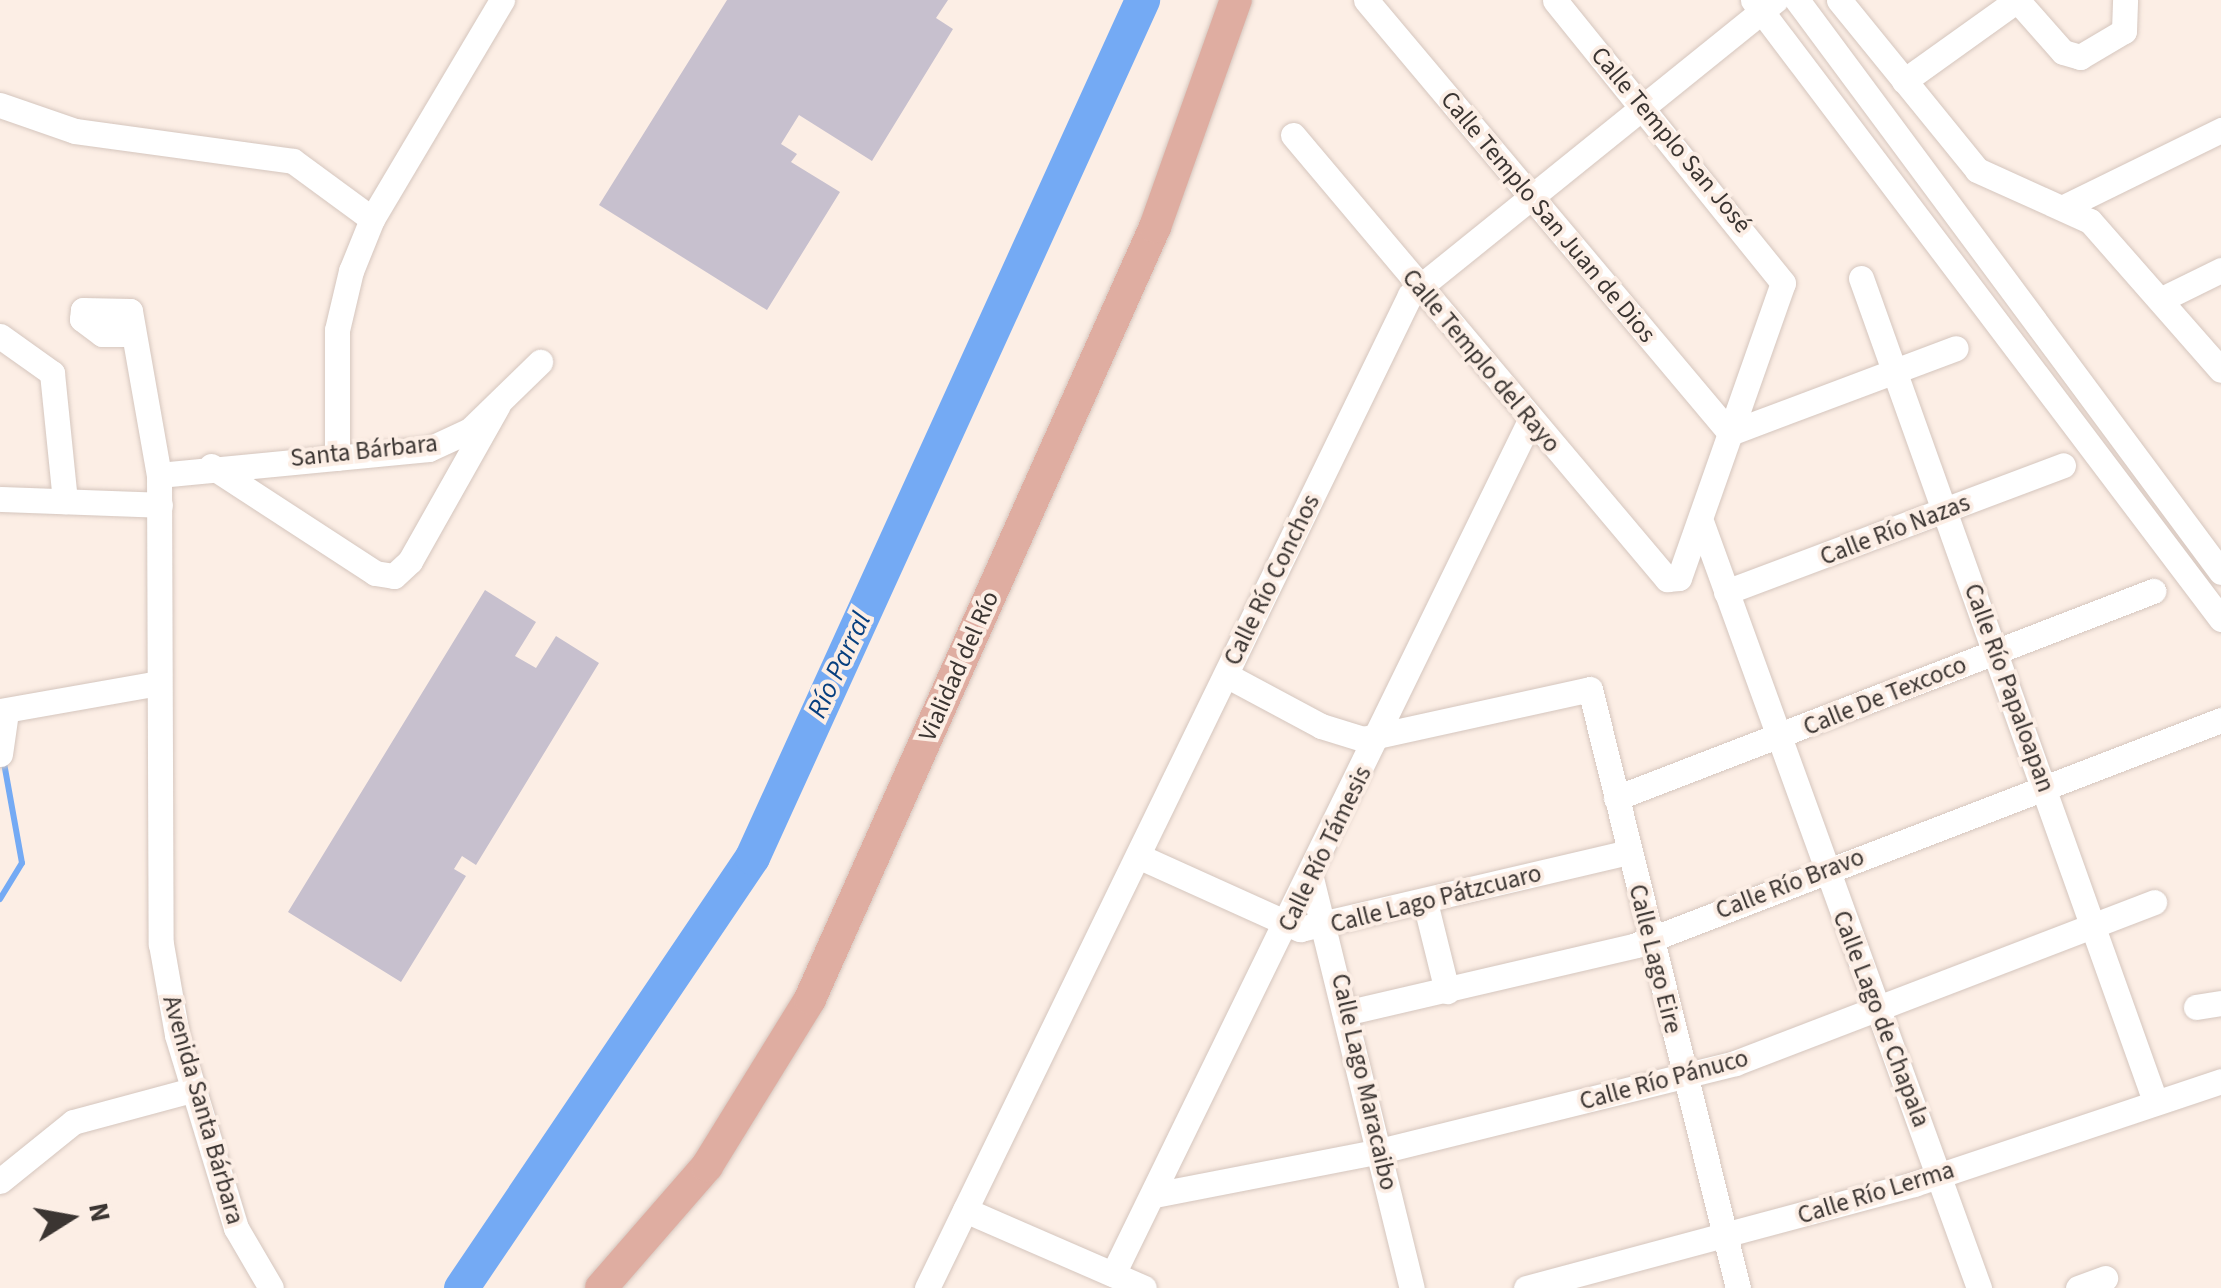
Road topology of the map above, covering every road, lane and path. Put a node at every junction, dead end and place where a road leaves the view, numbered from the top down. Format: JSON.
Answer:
{"nodes":[{"id":1,"x":502,"y":0,"type":"edge"},
{"id":2,"x":1236,"y":0,"type":"edge"},
{"id":3,"x":1366,"y":0,"type":"edge"},
{"id":4,"x":1555,"y":0,"type":"edge"},
{"id":5,"x":1797,"y":0,"type":"edge"},
{"id":6,"x":1839,"y":0,"type":"edge"},
{"id":7,"x":2017,"y":0,"type":"edge"},
{"id":8,"x":2125,"y":0,"type":"edge"},
{"id":9,"x":1764,"y":4,"type":"edge"},
{"id":10,"x":1904,"y":81,"type":"junction"},
{"id":11,"x":1641,"y":104,"type":"junction"},
{"id":12,"x":0,"y":105,"type":"edge"},
{"id":13,"x":2221,"y":130,"type":"edge"},
{"id":14,"x":1293,"y":135,"type":"dead end"},
{"id":15,"x":1529,"y":193,"type":"junction"},
{"id":16,"x":2066,"y":206,"type":"junction"},
{"id":17,"x":372,"y":219,"type":"junction"},
{"id":18,"x":2221,"y":270,"type":"edge"},
{"id":19,"x":1861,"y":278,"type":"dead end"},
{"id":20,"x":1418,"y":286,"type":"junction"},
{"id":21,"x":2162,"y":299,"type":"junction"},
{"id":22,"x":132,"y":334,"type":"dead end"},
{"id":23,"x":0,"y":336,"type":"edge"},
{"id":24,"x":1956,"y":348,"type":"dead end"},
{"id":25,"x":540,"y":362,"type":"dead end"},
{"id":26,"x":2221,"y":370,"type":"edge"},
{"id":27,"x":1893,"y":371,"type":"junction"},
{"id":28,"x":498,"y":405,"type":"junction"},
{"id":29,"x":1530,"y":420,"type":"junction"},
{"id":30,"x":1730,"y":434,"type":"junction"},
{"id":31,"x":337,"y":458,"type":"junction"},
{"id":32,"x":2063,"y":465,"type":"dead end"},
{"id":33,"x":211,"y":466,"type":"junction"},
{"id":34,"x":159,"y":474,"type":"junction"},
{"id":35,"x":0,"y":499,"type":"edge"},
{"id":36,"x":65,"y":501,"type":"junction"},
{"id":37,"x":160,"y":505,"type":"junction"},
{"id":38,"x":1945,"y":511,"type":"junction"},
{"id":39,"x":1702,"y":524,"type":"junction"},
{"id":40,"x":2221,"y":572,"type":"edge"},
{"id":41,"x":2153,"y":591,"type":"dead end"},
{"id":42,"x":1726,"y":592,"type":"junction"},
{"id":43,"x":2221,"y":620,"type":"edge"},
{"id":44,"x":1996,"y":651,"type":"junction"},
{"id":45,"x":1226,"y":675,"type":"junction"},
{"id":46,"x":159,"y":684,"type":"junction"},
{"id":47,"x":3,"y":712,"type":"edge"},
{"id":48,"x":2221,"y":720,"type":"edge"},
{"id":49,"x":1378,"y":739,"type":"junction"},
{"id":50,"x":1778,"y":740,"type":"junction"},
{"id":51,"x":0,"y":754,"type":"edge"},
{"id":52,"x":2044,"y":788,"type":"junction"},
{"id":53,"x":1616,"y":798,"type":"junction"},
{"id":54,"x":1629,"y":852,"type":"junction"},
{"id":55,"x":1138,"y":856,"type":"junction"},
{"id":56,"x":1824,"y":870,"type":"junction"},
{"id":57,"x":1311,"y":878,"type":"junction"},
{"id":58,"x":1426,"y":902,"type":"junction"},
{"id":59,"x":2154,"y":902,"type":"dead end"},
{"id":60,"x":2093,"y":925,"type":"junction"},
{"id":61,"x":1286,"y":927,"type":"junction"},
{"id":62,"x":1327,"y":927,"type":"junction"},
{"id":63,"x":1650,"y":940,"type":"junction"},
{"id":64,"x":1448,"y":991,"type":"junction"},
{"id":65,"x":1878,"y":1008,"type":"junction"},
{"id":66,"x":1349,"y":1012,"type":"junction"},
{"id":67,"x":1684,"y":1076,"type":"junction"},
{"id":68,"x":2221,"y":1081,"type":"edge"},
{"id":69,"x":192,"y":1090,"type":"junction"},
{"id":70,"x":2154,"y":1098,"type":"junction"},
{"id":71,"x":1380,"y":1151,"type":"junction"},
{"id":72,"x":1940,"y":1176,"type":"junction"},
{"id":73,"x":0,"y":1181,"type":"edge"},
{"id":74,"x":1154,"y":1195,"type":"junction"},
{"id":75,"x":965,"y":1210,"type":"junction"},
{"id":76,"x":1726,"y":1237,"type":"junction"},
{"id":77,"x":1113,"y":1274,"type":"junction"},
{"id":78,"x":2105,"y":1278,"type":"dead end"},
{"id":79,"x":270,"y":1288,"type":"edge"},
{"id":80,"x":601,"y":1288,"type":"edge"},
{"id":81,"x":928,"y":1288,"type":"edge"},
{"id":82,"x":1144,"y":1288,"type":"edge"},
{"id":83,"x":1412,"y":1288,"type":"edge"},
{"id":84,"x":1526,"y":1288,"type":"edge"},
{"id":85,"x":1738,"y":1288,"type":"edge"},
{"id":86,"x":1979,"y":1288,"type":"edge"},
{"id":87,"x":2078,"y":1288,"type":"edge"}],
"edges":[{"from":1,"to":17,"type":"street"},
{"from":2,"to":80,"type":"main road","name":"Vialidad del Río"},
{"from":3,"to":15,"type":"street","name":"Calle Templo San Juan de Dios"},
{"from":4,"to":11,"type":"street","name":"Calle Templo San José"},
{"from":5,"to":40,"type":"street"},
{"from":6,"to":10,"type":"street"},
{"from":7,"to":8,"type":"street"},
{"from":7,"to":10,"type":"street"},
{"from":9,"to":11,"type":"street","name":"Calle Río Conchos"},
{"from":9,"to":43,"type":"street"},
{"from":10,"to":16,"type":"street"},
{"from":11,"to":15,"type":"street","name":"Calle Río Conchos"},
{"from":11,"to":30,"type":"street","name":"Calle Templo San José"},
{"from":12,"to":17,"type":"street"},
{"from":13,"to":16,"type":"street"},
{"from":14,"to":20,"type":"street","name":"Calle Templo del Rayo"},
{"from":15,"to":20,"type":"street","name":"Calle Río Conchos"},
{"from":15,"to":30,"type":"street","name":"Calle Templo San Juan de Dios"},
{"from":16,"to":21,"type":"street"},
{"from":17,"to":31,"type":"street"},
{"from":18,"to":21,"type":"street"},
{"from":19,"to":27,"type":"street","name":"Calle Río Papaloapan"},
{"from":20,"to":29,"type":"street","name":"Calle Templo del Rayo"},
{"from":20,"to":45,"type":"street","name":"Calle Río Conchos"},
{"from":21,"to":26,"type":"street"},
{"from":22,"to":34,"type":"street","name":"Avenida Santa Bárbara"},
{"from":23,"to":36,"type":"street"},
{"from":24,"to":27,"type":"street"},
{"from":25,"to":28,"type":"street","name":"Santa Bárbara"},
{"from":27,"to":30,"type":"street"},
{"from":27,"to":38,"type":"street","name":"Calle Río Papaloapan"},
{"from":28,"to":31,"type":"street","name":"Santa Bárbara"},
{"from":28,"to":33,"type":"street"},
{"from":29,"to":39,"type":"street","name":"Calle Templo del Rayo"},
{"from":29,"to":49,"type":"street","name":"Calle Río Támesis"},
{"from":30,"to":39,"type":"street"},
{"from":31,"to":33,"type":"street","name":"Santa Bárbara"},
{"from":32,"to":38,"type":"street","name":"Calle Río Nazas"},
{"from":33,"to":34,"type":"street","name":"Santa Bárbara"},
{"from":34,"to":37,"type":"street","name":"Avenida Santa Bárbara"},
{"from":35,"to":36,"type":"street"},
{"from":36,"to":37,"type":"street"},
{"from":37,"to":46,"type":"street","name":"Avenida Santa Bárbara"},
{"from":38,"to":42,"type":"street","name":"Calle Río Nazas"},
{"from":38,"to":44,"type":"street","name":"Calle Río Papaloapan"},
{"from":39,"to":42,"type":"street","name":"Calle Lago de Chapala"},
{"from":41,"to":44,"type":"street","name":"Calle De Texcoco"},
{"from":42,"to":50,"type":"street","name":"Calle Lago de Chapala"},
{"from":44,"to":50,"type":"street","name":"Calle De Texcoco"},
{"from":44,"to":52,"type":"street","name":"Calle Río Papaloapan"},
{"from":45,"to":49,"type":"street"},
{"from":45,"to":55,"type":"street","name":"Calle Río Conchos"},
{"from":46,"to":47,"type":"street"},
{"from":46,"to":69,"type":"street","name":"Avenida Santa Bárbara"},
{"from":47,"to":51,"type":"street"},
{"from":48,"to":52,"type":"street","name":"Calle Río Bravo"},
{"from":49,"to":53,"type":"street","name":"Calle Lago Eire"},
{"from":49,"to":57,"type":"street","name":"Calle Río Támesis"},
{"from":50,"to":53,"type":"street","name":"Calle De Texcoco"},
{"from":50,"to":56,"type":"street","name":"Calle Lago de Chapala"},
{"from":52,"to":56,"type":"street","name":"Calle Río Bravo"},
{"from":52,"to":60,"type":"street","name":"Calle Río Papaloapan"},
{"from":53,"to":54,"type":"street","name":"Calle Lago Eire"},
{"from":54,"to":58,"type":"street","name":"Calle Lago Pátzcuaro"},
{"from":54,"to":63,"type":"street","name":"Calle Lago Eire"},
{"from":55,"to":61,"type":"street","name":"Calle Lago Pátzcuaro"},
{"from":55,"to":75,"type":"street","name":"Calle Río Conchos"},
{"from":56,"to":63,"type":"street","name":"Calle Río Bravo"},
{"from":56,"to":65,"type":"street","name":"Calle Lago de Chapala"},
{"from":57,"to":61,"type":"street","name":"Calle Río Támesis"},
{"from":57,"to":62,"type":"street","name":"Calle Lago Maracaibo"},
{"from":58,"to":62,"type":"street","name":"Calle Lago Pátzcuaro"},
{"from":58,"to":64,"type":"street"},
{"from":59,"to":60,"type":"street","name":"Calle Río Pánuco"},
{"from":60,"to":65,"type":"street","name":"Calle Río Pánuco"},
{"from":60,"to":70,"type":"street","name":"Calle Río Papaloapan"},
{"from":61,"to":62,"type":"street","name":"Calle Lago Pátzcuaro"},
{"from":61,"to":74,"type":"street","name":"Calle Río Támesis"},
{"from":62,"to":66,"type":"street","name":"Calle Lago Maracaibo"},
{"from":63,"to":64,"type":"street","name":"Calle Río Bravo"},
{"from":63,"to":67,"type":"street","name":"Calle Lago Eire"},
{"from":64,"to":66,"type":"street","name":"Calle Río Bravo"},
{"from":65,"to":67,"type":"street","name":"Calle Río Pánuco"},
{"from":65,"to":72,"type":"street","name":"Calle Lago de Chapala"},
{"from":66,"to":71,"type":"street","name":"Calle Lago Maracaibo"},
{"from":67,"to":71,"type":"street","name":"Calle Río Pánuco"},
{"from":67,"to":76,"type":"street","name":"Calle Lago Eire"},
{"from":68,"to":70,"type":"street","name":"Calle Río Lerma"},
{"from":69,"to":73,"type":"street"},
{"from":69,"to":79,"type":"street","name":"Avenida Santa Bárbara"},
{"from":70,"to":72,"type":"street","name":"Calle Río Lerma"},
{"from":71,"to":74,"type":"street","name":"Calle Río Pánuco"},
{"from":71,"to":83,"type":"street","name":"Calle Lago Maracaibo"},
{"from":72,"to":76,"type":"street","name":"Calle Río Lerma"},
{"from":72,"to":86,"type":"street","name":"Calle Lago de Chapala"},
{"from":74,"to":77,"type":"street","name":"Calle Río Támesis"},
{"from":75,"to":77,"type":"street"},
{"from":75,"to":81,"type":"street","name":"Calle Río Conchos"},
{"from":76,"to":84,"type":"street","name":"Calle Río Lerma"},
{"from":76,"to":85,"type":"street","name":"Calle Lago Eire"},
{"from":77,"to":82,"type":"street"},
{"from":78,"to":87,"type":"street"}]}
